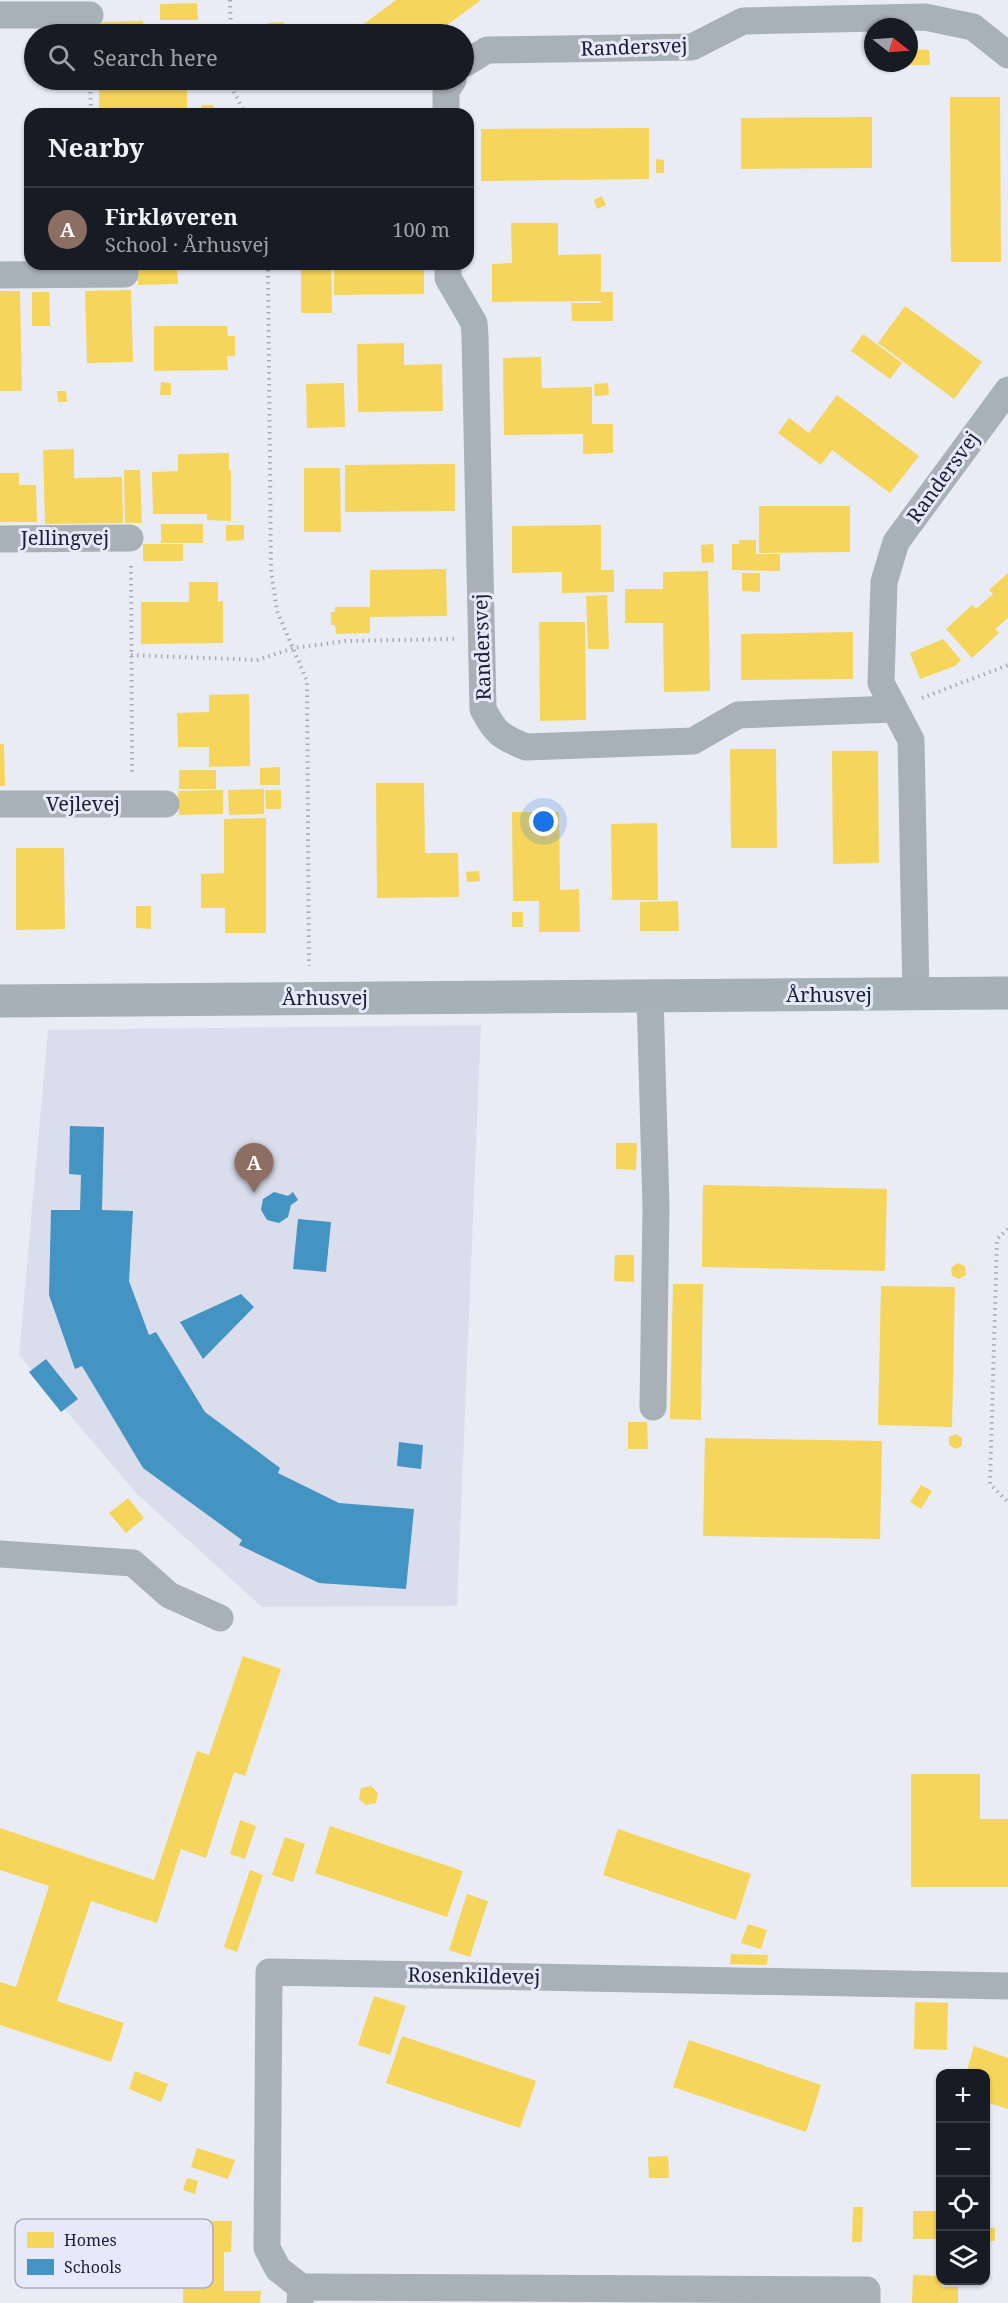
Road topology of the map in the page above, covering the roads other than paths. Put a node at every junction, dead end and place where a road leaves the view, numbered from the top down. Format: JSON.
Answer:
{"nodes":[{"id":1,"x":0,"y":15,"type":"edge"},
{"id":2,"x":90,"y":15,"type":"dead end"},
{"id":3,"x":1008,"y":55,"type":"edge"},
{"id":4,"x":474,"y":58,"type":"edge"},
{"id":5,"x":447,"y":90,"type":"edge"},
{"id":6,"x":446,"y":108,"type":"edge"},
{"id":7,"x":448,"y":270,"type":"edge"},
{"id":8,"x":125,"y":274,"type":"dead end"},
{"id":9,"x":0,"y":275,"type":"edge"},
{"id":10,"x":1008,"y":390,"type":"edge"},
{"id":11,"x":130,"y":538,"type":"road end"},
{"id":12,"x":0,"y":539,"type":"edge"},
{"id":13,"x":894,"y":709,"type":"junction"},
{"id":14,"x":0,"y":804,"type":"edge"},
{"id":15,"x":166,"y":804,"type":"dead end"},
{"id":16,"x":1008,"y":993,"type":"edge"},
{"id":17,"x":650,"y":995,"type":"junction"},
{"id":18,"x":916,"y":995,"type":"junction"},
{"id":19,"x":0,"y":1001,"type":"edge"},
{"id":20,"x":653,"y":1407,"type":"dead end"},
{"id":21,"x":0,"y":1554,"type":"edge"},
{"id":22,"x":220,"y":1618,"type":"dead end"},
{"id":23,"x":1008,"y":1986,"type":"edge"},
{"id":24,"x":300,"y":2295,"type":"edge"},
{"id":25,"x":626,"y":2296,"type":"edge"},
{"id":26,"x":867,"y":2303,"type":"edge"}],
"edges":[{"from":1,"to":2,"type":"street"},
{"from":3,"to":4,"type":"street","name":"Randersvej"},
{"from":5,"to":6,"type":"street"},
{"from":7,"to":13,"type":"street","name":"Randersvej"},
{"from":8,"to":9,"type":"street"},
{"from":10,"to":13,"type":"street","name":"Randersvej"},
{"from":11,"to":12,"type":"street","name":"Jellingvej"},
{"from":13,"to":18,"type":"street","name":"Randersvej"},
{"from":14,"to":15,"type":"street","name":"Vejlevej"},
{"from":16,"to":18,"type":"street","name":"Århusvej"},
{"from":17,"to":18,"type":"street","name":"Århusvej"},
{"from":17,"to":19,"type":"street","name":"Århusvej"},
{"from":17,"to":20,"type":"street"},
{"from":21,"to":22,"type":"street"},
{"from":23,"to":24,"type":"street","name":"Rosenkildevej"},
{"from":24,"to":25,"type":"street","name":"Rosenkildevej"},
{"from":25,"to":26,"type":"street","name":"Rosenkildevej"}]}
